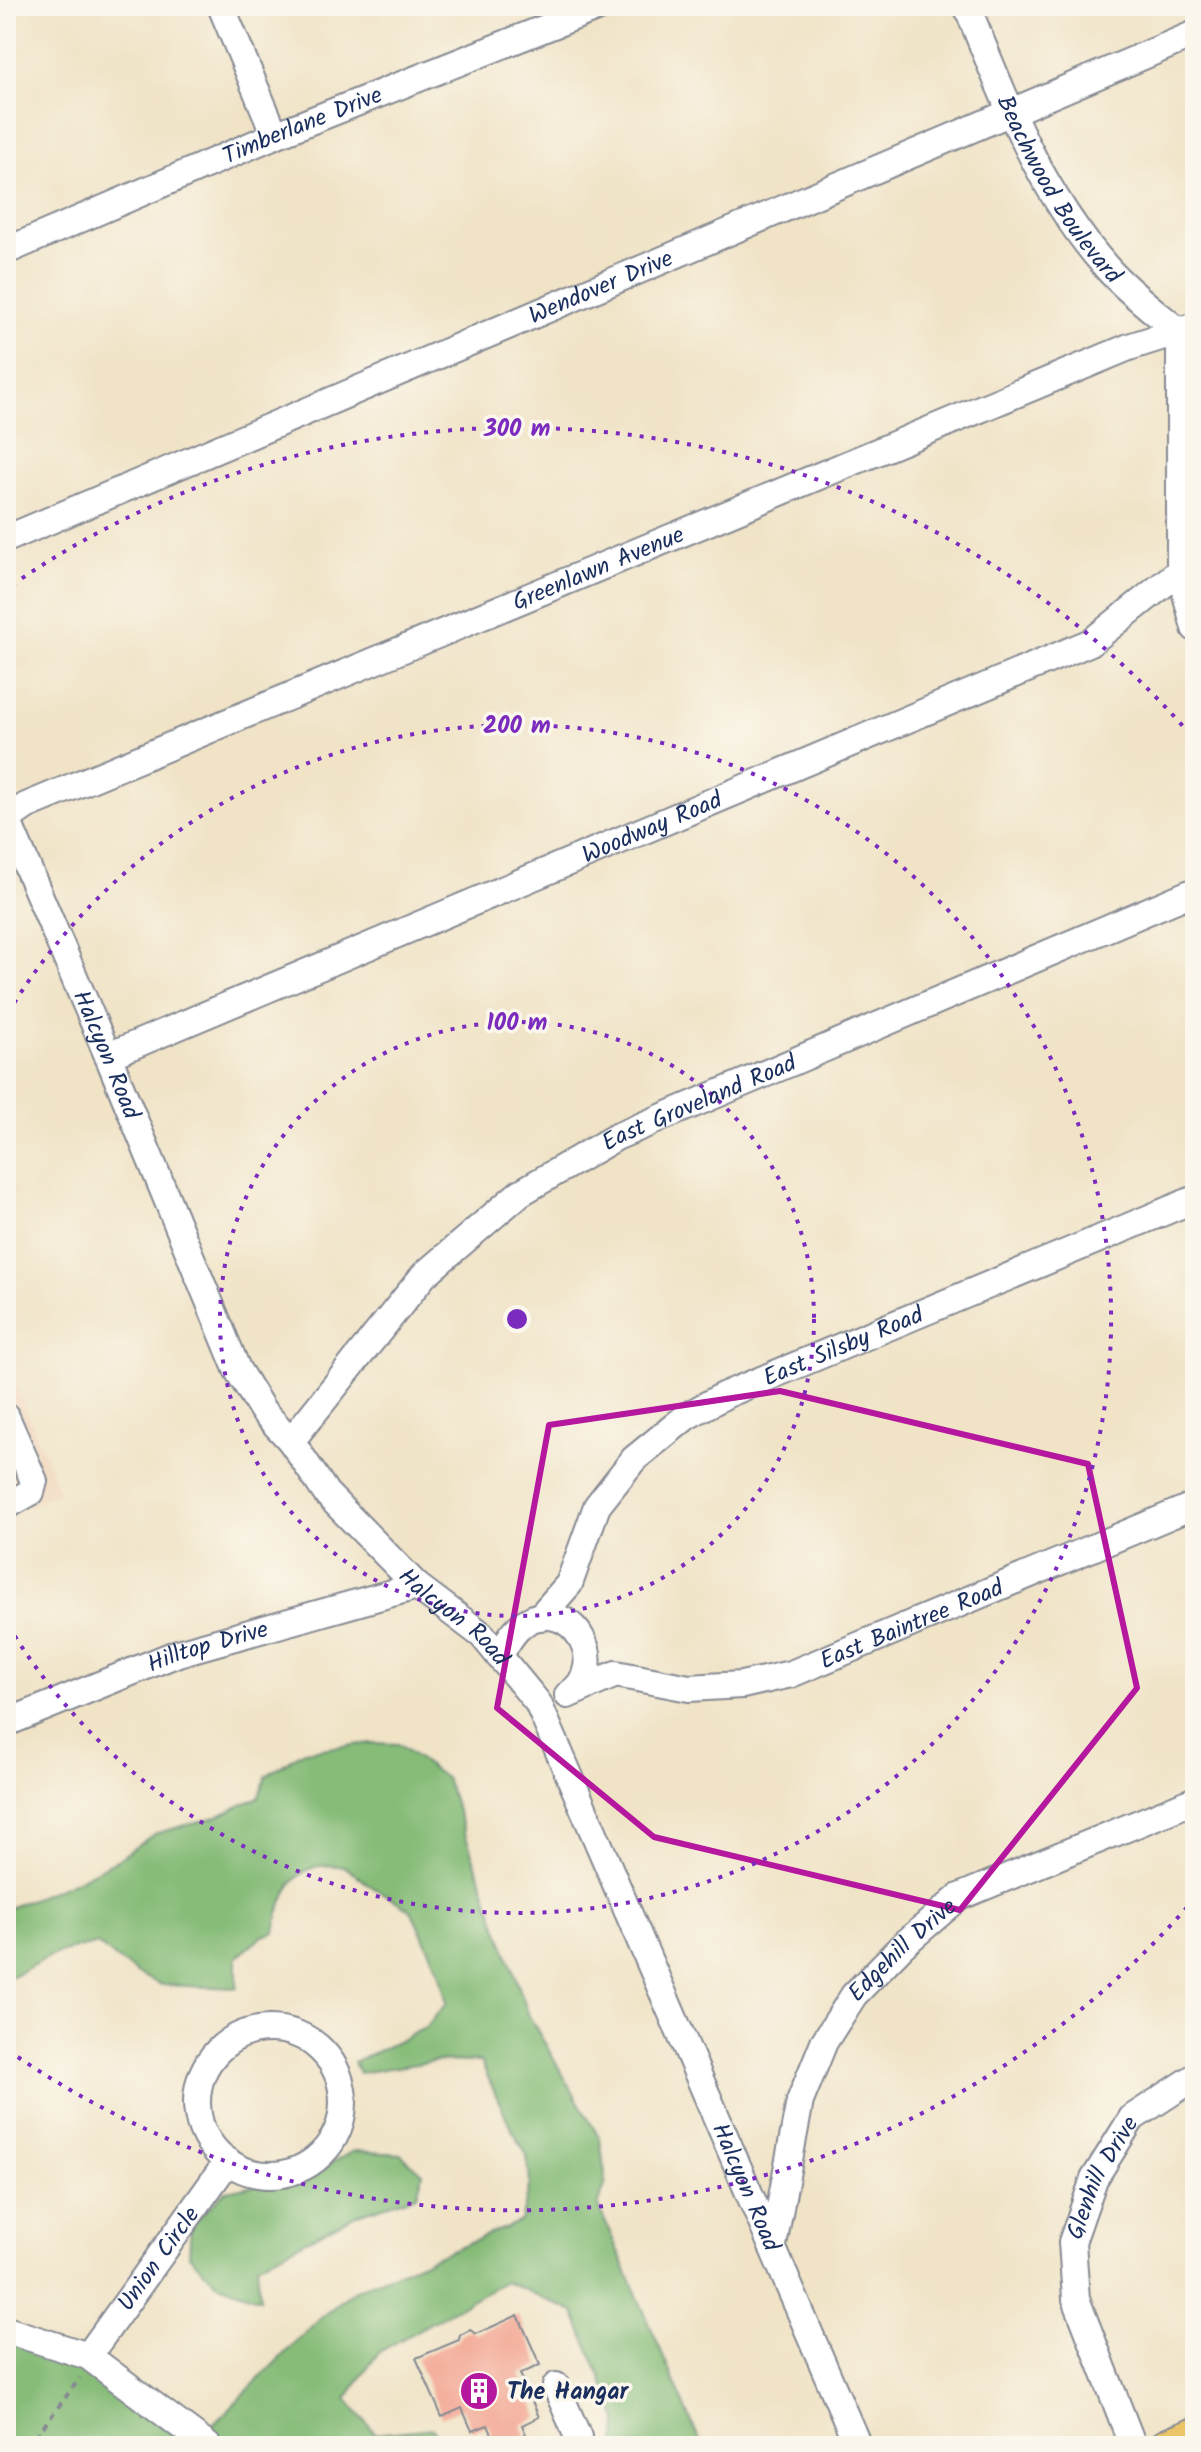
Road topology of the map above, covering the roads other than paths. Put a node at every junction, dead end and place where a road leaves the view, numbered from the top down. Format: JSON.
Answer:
{"nodes":[{"id":1,"x":221,"y":6,"type":"edge"},
{"id":2,"x":601,"y":6,"type":"edge"},
{"id":3,"x":967,"y":6,"type":"edge"},
{"id":4,"x":1195,"y":34,"type":"edge"},
{"id":5,"x":1009,"y":113,"type":"junction"},
{"id":6,"x":275,"y":135,"type":"junction"},
{"id":7,"x":6,"y":251,"type":"edge"},
{"id":8,"x":1190,"y":333,"type":"edge"},
{"id":9,"x":6,"y":539,"type":"edge"},
{"id":10,"x":1180,"y":571,"type":"junction"},
{"id":11,"x":1195,"y":628,"type":"edge"},
{"id":12,"x":6,"y":819,"type":"edge"},
{"id":13,"x":1195,"y":891,"type":"edge"},
{"id":14,"x":108,"y":1056,"type":"junction"},
{"id":15,"x":1195,"y":1199,"type":"edge"},
{"id":16,"x":6,"y":1417,"type":"edge"},
{"id":17,"x":291,"y":1441,"type":"junction"},
{"id":18,"x":1195,"y":1505,"type":"edge"},
{"id":19,"x":6,"y":1506,"type":"edge"},
{"id":20,"x":569,"y":1584,"type":"junction"},
{"id":21,"x":417,"y":1586,"type":"junction"},
{"id":22,"x":540,"y":1617,"type":"junction"},
{"id":23,"x":581,"y":1638,"type":"junction"},
{"id":24,"x":499,"y":1656,"type":"junction"},
{"id":25,"x":616,"y":1674,"type":"junction"},
{"id":26,"x":572,"y":1693,"type":"junction"},
{"id":27,"x":538,"y":1703,"type":"junction"},
{"id":28,"x":6,"y":1723,"type":"edge"},
{"id":29,"x":1195,"y":1800,"type":"edge"},
{"id":30,"x":1195,"y":2077,"type":"edge"},
{"id":31,"x":228,"y":2161,"type":"junction"},
{"id":32,"x":773,"y":2245,"type":"junction"},
{"id":33,"x":6,"y":2330,"type":"edge"},
{"id":34,"x":91,"y":2358,"type":"junction"},
{"id":35,"x":556,"y":2386,"type":"dead end"},
{"id":36,"x":1195,"y":2434,"type":"edge"},
{"id":37,"x":208,"y":2446,"type":"edge"},
{"id":38,"x":576,"y":2446,"type":"edge"},
{"id":39,"x":858,"y":2446,"type":"edge"},
{"id":40,"x":1133,"y":2446,"type":"edge"},
{"id":41,"x":1166,"y":2446,"type":"edge"}],
"edges":[{"from":1,"to":6,"type":"street"},
{"from":2,"to":6,"type":"street","name":"Timberlane Drive"},
{"from":3,"to":5,"type":"street","name":"Beachwood Boulevard"},
{"from":4,"to":5,"type":"street","name":"Wendover Drive"},
{"from":5,"to":8,"type":"street","name":"Beachwood Boulevard"},
{"from":5,"to":9,"type":"street","name":"Wendover Drive"},
{"from":6,"to":7,"type":"street","name":"Timberlane Drive"},
{"from":8,"to":10,"type":"street"},
{"from":8,"to":12,"type":"street","name":"Greenlawn Avenue"},
{"from":10,"to":11,"type":"street"},
{"from":10,"to":14,"type":"street","name":"Woodway Road"},
{"from":12,"to":14,"type":"street","name":"Halcyon Road"},
{"from":13,"to":17,"type":"street","name":"East Groveland Road"},
{"from":14,"to":17,"type":"street","name":"Halcyon Road"},
{"from":15,"to":20,"type":"street","name":"East Silsby Road"},
{"from":16,"to":19,"type":"street"},
{"from":17,"to":21,"type":"street","name":"Halcyon Road"},
{"from":18,"to":25,"type":"street","name":"East Baintree Road"},
{"from":20,"to":22,"type":"street","name":"East Silsby Road"},
{"from":20,"to":23,"type":"street"},
{"from":21,"to":24,"type":"street","name":"Halcyon Road"},
{"from":21,"to":28,"type":"street","name":"Hilltop Drive"},
{"from":22,"to":23,"type":"street"},
{"from":22,"to":24,"type":"street"},
{"from":23,"to":25,"type":"street"},
{"from":23,"to":26,"type":"street"},
{"from":24,"to":27,"type":"street","name":"Halcyon Road"},
{"from":25,"to":26,"type":"street"},
{"from":26,"to":27,"type":"street"},
{"from":27,"to":32,"type":"street","name":"Halcyon Road"},
{"from":29,"to":32,"type":"street","name":"Edgehill Drive"},
{"from":30,"to":40,"type":"street","name":"Glenhill Drive"},
{"from":31,"to":31,"type":"street"},
{"from":31,"to":34,"type":"street","name":"Union Circle"},
{"from":32,"to":39,"type":"street","name":"Halcyon Road"},
{"from":33,"to":34,"type":"street"},
{"from":34,"to":37,"type":"street"},
{"from":35,"to":38,"type":"street"},
{"from":36,"to":41,"type":"main road"}]}
